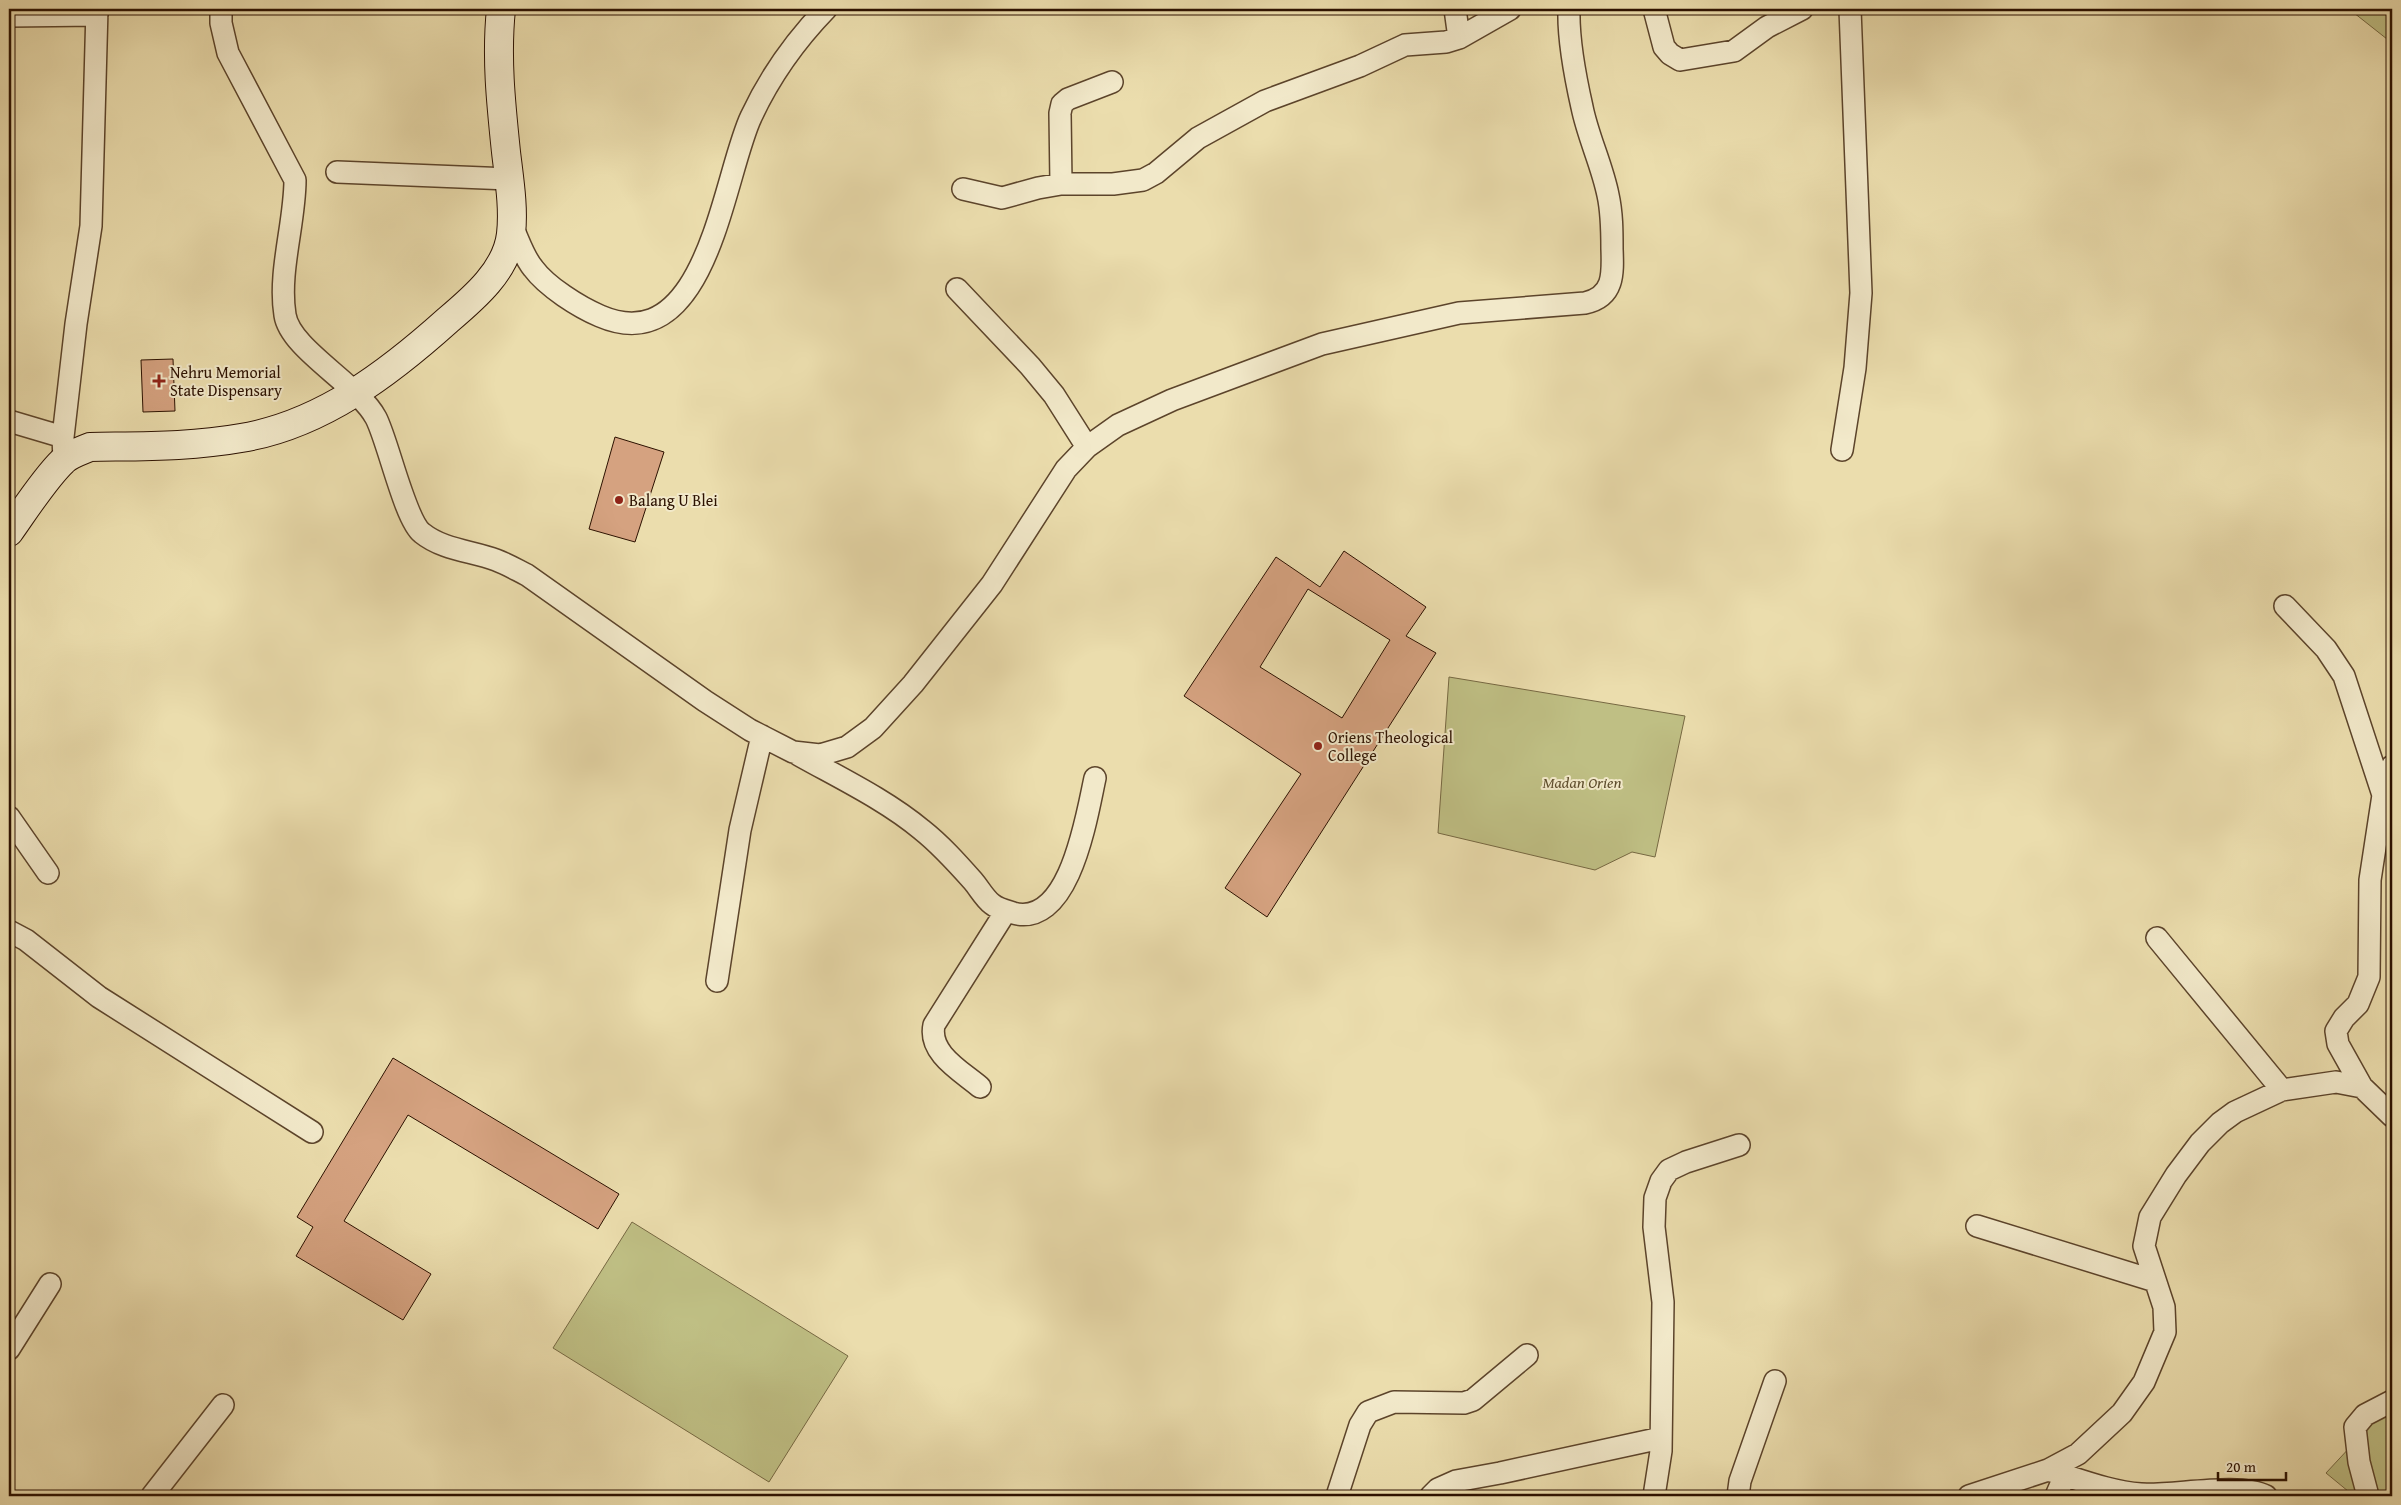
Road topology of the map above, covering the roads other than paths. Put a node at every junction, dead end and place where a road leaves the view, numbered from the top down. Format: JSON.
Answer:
{"nodes":[{"id":1,"x":221,"y":9,"type":"edge"},
{"id":2,"x":501,"y":9,"type":"edge"},
{"id":3,"x":826,"y":9,"type":"edge"},
{"id":4,"x":1455,"y":9,"type":"edge"},
{"id":5,"x":1510,"y":9,"type":"edge"},
{"id":6,"x":1569,"y":9,"type":"edge"},
{"id":7,"x":1654,"y":9,"type":"edge"},
{"id":8,"x":1802,"y":9,"type":"edge"},
{"id":9,"x":1850,"y":9,"type":"edge"},
{"id":10,"x":97,"y":12,"type":"edge"},
{"id":11,"x":9,"y":16,"type":"edge"},
{"id":12,"x":1459,"y":38,"type":"junction"},
{"id":13,"x":1112,"y":82,"type":"dead end"},
{"id":14,"x":337,"y":172,"type":"dead end"},
{"id":15,"x":509,"y":179,"type":"junction"},
{"id":16,"x":1061,"y":184,"type":"junction"},
{"id":17,"x":963,"y":189,"type":"dead end"},
{"id":18,"x":511,"y":224,"type":"junction"},
{"id":19,"x":957,"y":289,"type":"dead end"},
{"id":20,"x":355,"y":393,"type":"junction"},
{"id":21,"x":9,"y":421,"type":"edge"},
{"id":22,"x":1087,"y":446,"type":"junction"},
{"id":23,"x":64,"y":448,"type":"junction"},
{"id":24,"x":1842,"y":450,"type":"dead end"},
{"id":25,"x":9,"y":532,"type":"edge"},
{"id":26,"x":2286,"y":606,"type":"dead end"},
{"id":27,"x":762,"y":736,"type":"junction"},
{"id":28,"x":793,"y":752,"type":"junction"},
{"id":29,"x":2392,"y":766,"type":"edge"},
{"id":30,"x":1095,"y":778,"type":"dead end"},
{"id":31,"x":2383,"y":795,"type":"junction"},
{"id":32,"x":9,"y":818,"type":"edge"},
{"id":33,"x":48,"y":873,"type":"dead end"},
{"id":34,"x":1006,"y":911,"type":"junction"},
{"id":35,"x":9,"y":931,"type":"edge"},
{"id":36,"x":2157,"y":938,"type":"dead end"},
{"id":37,"x":717,"y":981,"type":"dead end"},
{"id":38,"x":980,"y":1087,"type":"dead end"},
{"id":39,"x":2362,"y":1087,"type":"junction"},
{"id":40,"x":2282,"y":1090,"type":"junction"},
{"id":41,"x":2392,"y":1116,"type":"edge"},
{"id":42,"x":312,"y":1132,"type":"dead end"},
{"id":43,"x":1738,"y":1145,"type":"dead end"},
{"id":44,"x":1977,"y":1226,"type":"dead end"},
{"id":45,"x":2155,"y":1281,"type":"junction"},
{"id":46,"x":50,"y":1284,"type":"dead end"},
{"id":47,"x":9,"y":1349,"type":"edge"},
{"id":48,"x":1527,"y":1354,"type":"dead end"},
{"id":49,"x":1775,"y":1381,"type":"dead end"},
{"id":50,"x":2392,"y":1401,"type":"edge"},
{"id":51,"x":223,"y":1405,"type":"dead end"},
{"id":52,"x":1661,"y":1438,"type":"junction"},
{"id":53,"x":2057,"y":1473,"type":"junction"},
{"id":54,"x":152,"y":1496,"type":"edge"},
{"id":55,"x":1337,"y":1496,"type":"edge"},
{"id":56,"x":1431,"y":1496,"type":"edge"},
{"id":57,"x":1654,"y":1496,"type":"edge"},
{"id":58,"x":1738,"y":1496,"type":"edge"},
{"id":59,"x":1969,"y":1496,"type":"edge"},
{"id":60,"x":2056,"y":1496,"type":"edge"},
{"id":61,"x":2266,"y":1496,"type":"edge"},
{"id":62,"x":2368,"y":1496,"type":"edge"}],
"edges":[{"from":1,"to":20,"type":"street"},
{"from":2,"to":15,"type":"street"},
{"from":3,"to":18,"type":"street"},
{"from":4,"to":12,"type":"street"},
{"from":5,"to":12,"type":"street"},
{"from":6,"to":22,"type":"street"},
{"from":7,"to":8,"type":"street"},
{"from":9,"to":24,"type":"street"},
{"from":10,"to":11,"type":"street"},
{"from":10,"to":23,"type":"street"},
{"from":12,"to":16,"type":"street"},
{"from":13,"to":16,"type":"street"},
{"from":14,"to":15,"type":"street"},
{"from":15,"to":18,"type":"street"},
{"from":16,"to":17,"type":"street"},
{"from":18,"to":20,"type":"street"},
{"from":19,"to":22,"type":"street"},
{"from":20,"to":23,"type":"street"},
{"from":20,"to":27,"type":"street"},
{"from":21,"to":23,"type":"street"},
{"from":22,"to":28,"type":"street"},
{"from":23,"to":25,"type":"street"},
{"from":26,"to":31,"type":"street"},
{"from":27,"to":28,"type":"street"},
{"from":27,"to":37,"type":"street"},
{"from":28,"to":34,"type":"street"},
{"from":29,"to":31,"type":"street"},
{"from":30,"to":34,"type":"street"},
{"from":31,"to":39,"type":"street"},
{"from":32,"to":33,"type":"street"},
{"from":34,"to":38,"type":"street"},
{"from":35,"to":42,"type":"street"},
{"from":36,"to":40,"type":"street"},
{"from":39,"to":40,"type":"street"},
{"from":39,"to":41,"type":"street"},
{"from":40,"to":45,"type":"street"},
{"from":43,"to":52,"type":"street"},
{"from":44,"to":45,"type":"street"},
{"from":45,"to":53,"type":"street"},
{"from":46,"to":47,"type":"street"},
{"from":48,"to":55,"type":"street"},
{"from":49,"to":58,"type":"street"},
{"from":50,"to":62,"type":"street"},
{"from":51,"to":54,"type":"street"},
{"from":52,"to":56,"type":"street"},
{"from":52,"to":57,"type":"street"},
{"from":53,"to":59,"type":"street"},
{"from":53,"to":60,"type":"street"},
{"from":53,"to":61,"type":"street"}]}
